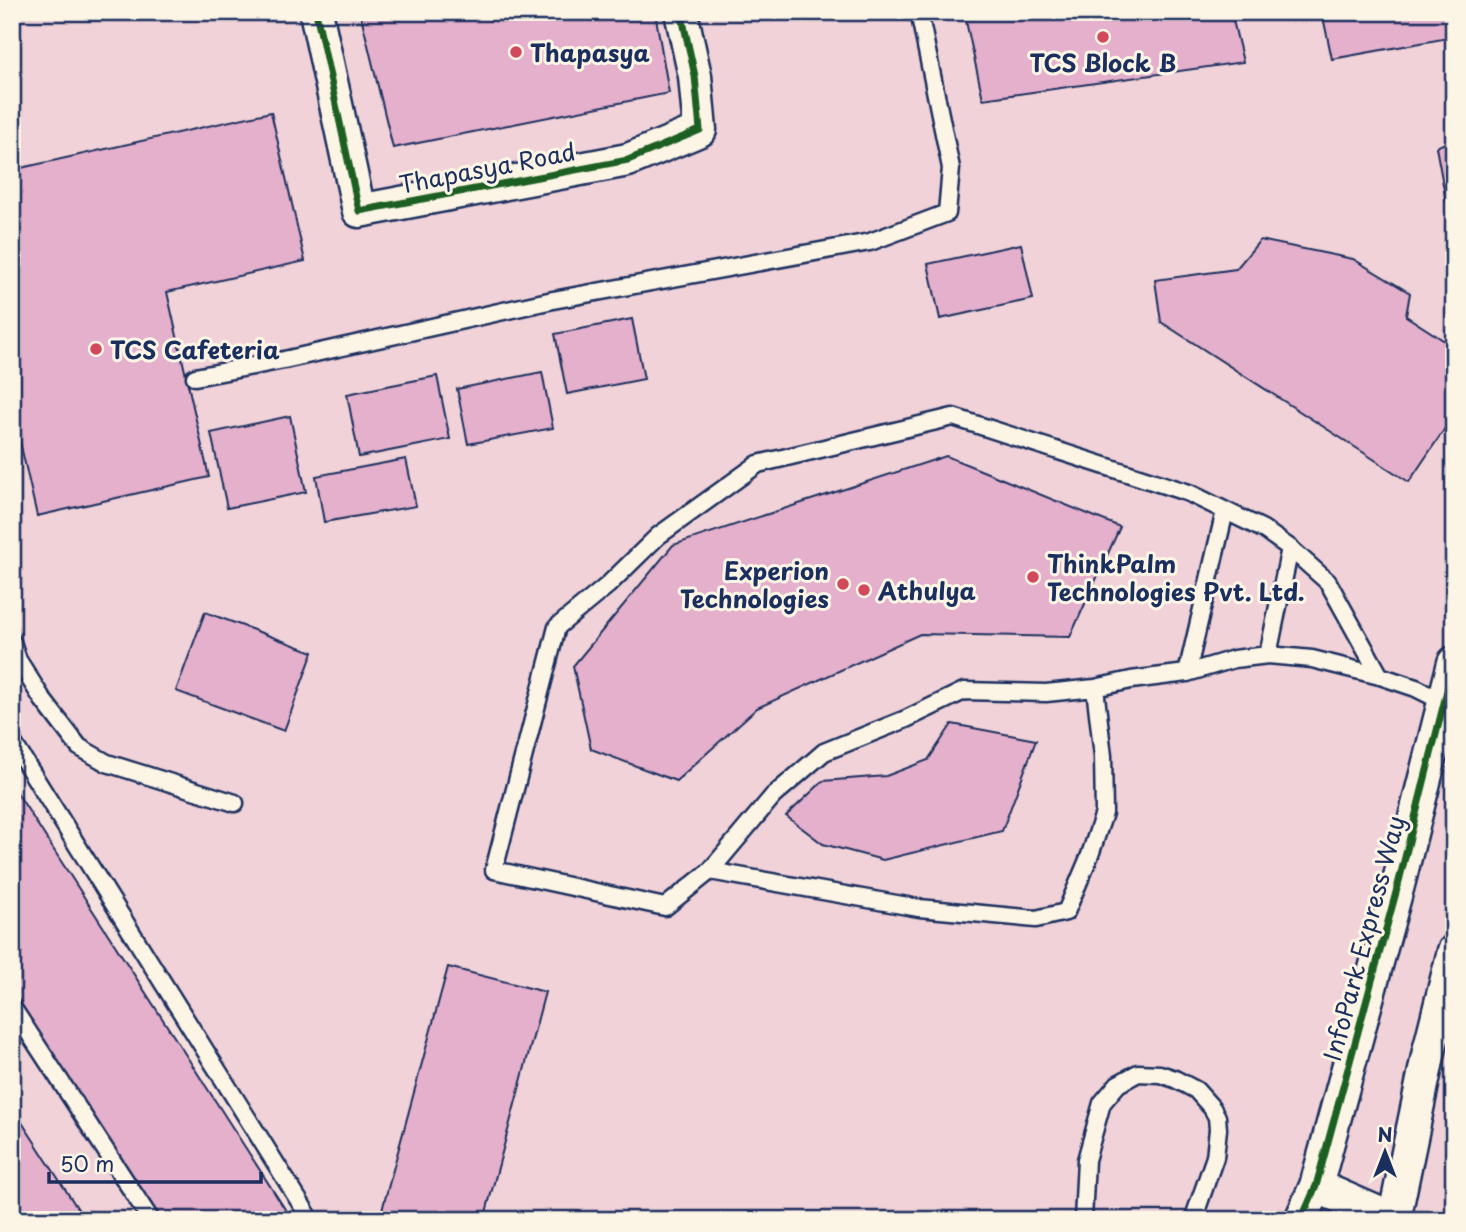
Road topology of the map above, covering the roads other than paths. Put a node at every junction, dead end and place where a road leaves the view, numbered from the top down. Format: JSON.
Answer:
{"nodes":[{"id":1,"x":316,"y":12,"type":"edge"},
{"id":2,"x":681,"y":12,"type":"edge"},
{"id":3,"x":919,"y":12,"type":"edge"},
{"id":4,"x":195,"y":377,"type":"dead end"},
{"id":5,"x":1225,"y":511,"type":"junction"},
{"id":6,"x":1290,"y":548,"type":"junction"},
{"id":7,"x":12,"y":642,"type":"edge"},
{"id":8,"x":1268,"y":655,"type":"junction"},
{"id":9,"x":1454,"y":663,"type":"edge"},
{"id":10,"x":1187,"y":673,"type":"junction"},
{"id":11,"x":1380,"y":676,"type":"junction"},
{"id":12,"x":1095,"y":688,"type":"junction"},
{"id":13,"x":1448,"y":704,"type":"edge"},
{"id":14,"x":12,"y":741,"type":"edge"},
{"id":15,"x":235,"y":803,"type":"dead end"},
{"id":16,"x":710,"y":871,"type":"junction"},
{"id":17,"x":1454,"y":951,"type":"edge"},
{"id":18,"x":12,"y":1007,"type":"edge"},
{"id":19,"x":1316,"y":1185,"type":"junction"},
{"id":20,"x":151,"y":1220,"type":"edge"},
{"id":21,"x":311,"y":1220,"type":"edge"},
{"id":22,"x":1083,"y":1220,"type":"edge"},
{"id":23,"x":1193,"y":1220,"type":"edge"},
{"id":24,"x":1301,"y":1220,"type":"edge"},
{"id":25,"x":1394,"y":1220,"type":"edge"}],
"edges":[{"from":1,"to":2,"type":"street","name":"Thapasya Road"},
{"from":3,"to":4,"type":"lane"},
{"from":5,"to":6,"type":"lane"},
{"from":5,"to":10,"type":"lane"},
{"from":5,"to":16,"type":"lane"},
{"from":6,"to":8,"type":"lane"},
{"from":6,"to":11,"type":"lane"},
{"from":7,"to":15,"type":"lane"},
{"from":8,"to":10,"type":"lane"},
{"from":8,"to":11,"type":"lane"},
{"from":9,"to":13,"type":"street","name":"InfoPark Express Way"},
{"from":10,"to":12,"type":"lane"},
{"from":11,"to":13,"type":"lane"},
{"from":12,"to":16,"type":"lane"},
{"from":12,"to":16,"type":"lane"},
{"from":13,"to":19,"type":"street","name":"InfoPark Express Way"},
{"from":14,"to":21,"type":"lane"},
{"from":17,"to":25,"type":"street"},
{"from":18,"to":20,"type":"lane"},
{"from":19,"to":24,"type":"street","name":"InfoPark Express Way"},
{"from":19,"to":25,"type":"street"},
{"from":22,"to":23,"type":"lane"}]}
